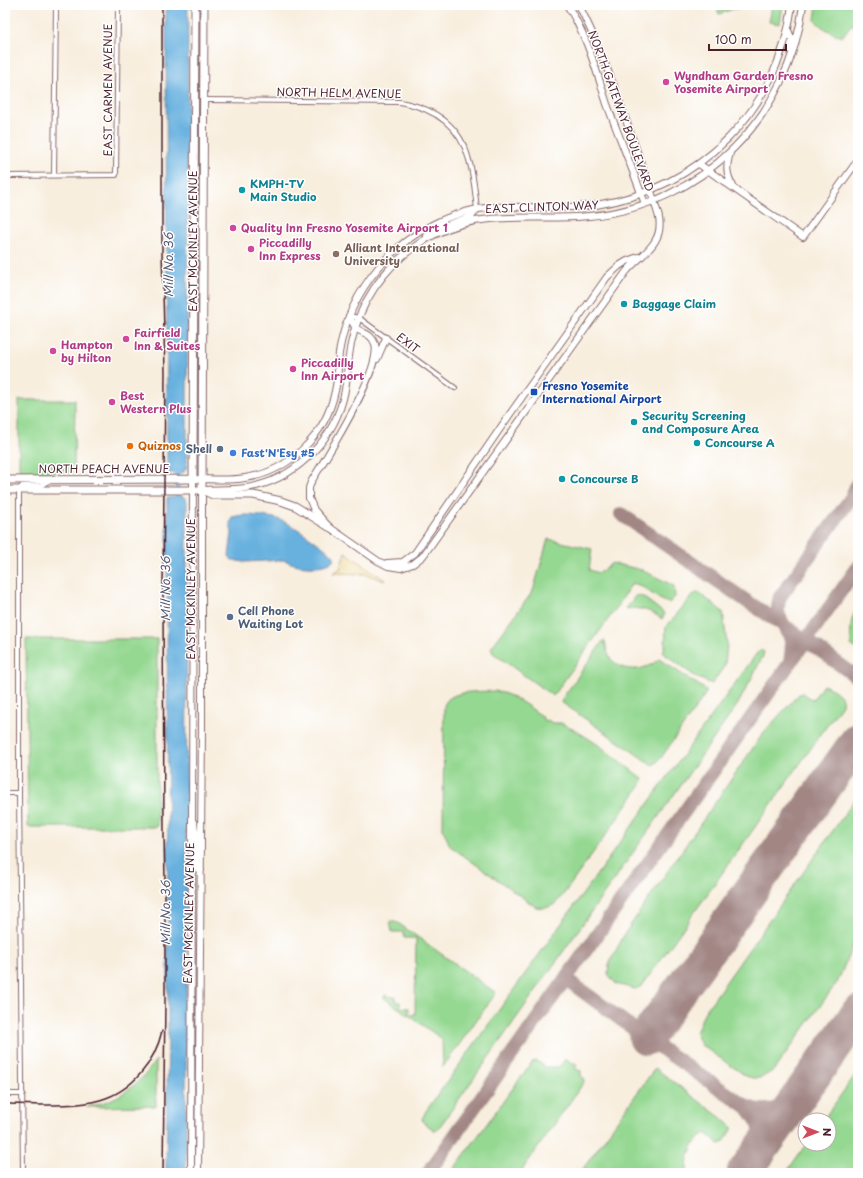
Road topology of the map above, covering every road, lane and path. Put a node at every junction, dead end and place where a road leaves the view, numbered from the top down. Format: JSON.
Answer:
{"nodes":[{"id":1,"x":56,"y":5,"type":"edge"},
{"id":2,"x":118,"y":5,"type":"edge"},
{"id":3,"x":195,"y":5,"type":"edge"},
{"id":4,"x":204,"y":5,"type":"edge"},
{"id":5,"x":567,"y":5,"type":"edge"},
{"id":6,"x":578,"y":5,"type":"edge"},
{"id":7,"x":792,"y":5,"type":"edge"},
{"id":8,"x":803,"y":5,"type":"edge"},
{"id":9,"x":788,"y":30,"type":"junction"},
{"id":10,"x":195,"y":38,"type":"junction"},
{"id":11,"x":599,"y":47,"type":"junction"},
{"id":12,"x":590,"y":51,"type":"junction"},
{"id":13,"x":779,"y":86,"type":"junction"},
{"id":14,"x":204,"y":100,"type":"junction"},
{"id":15,"x":730,"y":152,"type":"junction"},
{"id":16,"x":858,"y":160,"type":"edge"},
{"id":17,"x":699,"y":164,"type":"junction"},
{"id":18,"x":708,"y":170,"type":"junction"},
{"id":19,"x":54,"y":175,"type":"junction"},
{"id":20,"x":5,"y":176,"type":"edge"},
{"id":21,"x":735,"y":189,"type":"junction"},
{"id":22,"x":650,"y":190,"type":"junction"},
{"id":23,"x":642,"y":194,"type":"junction"},
{"id":24,"x":654,"y":200,"type":"junction"},
{"id":25,"x":645,"y":204,"type":"junction"},
{"id":26,"x":477,"y":209,"type":"junction"},
{"id":27,"x":422,"y":242,"type":"junction"},
{"id":28,"x":642,"y":256,"type":"junction"},
{"id":29,"x":194,"y":266,"type":"junction"},
{"id":30,"x":350,"y":316,"type":"junction"},
{"id":31,"x":359,"y":318,"type":"junction"},
{"id":32,"x":355,"y":327,"type":"junction"},
{"id":33,"x":386,"y":338,"type":"junction"},
{"id":34,"x":203,"y":340,"type":"junction"},
{"id":35,"x":371,"y":373,"type":"junction"},
{"id":36,"x":455,"y":388,"type":"dead end"},
{"id":37,"x":495,"y":436,"type":"junction"},
{"id":38,"x":504,"y":443,"type":"junction"},
{"id":39,"x":193,"y":479,"type":"junction"},
{"id":40,"x":202,"y":479,"type":"junction"},
{"id":41,"x":5,"y":480,"type":"edge"},
{"id":42,"x":49,"y":480,"type":"junction"},
{"id":43,"x":5,"y":490,"type":"edge"},
{"id":44,"x":19,"y":490,"type":"junction"},
{"id":45,"x":193,"y":490,"type":"junction"},
{"id":46,"x":202,"y":490,"type":"junction"},
{"id":47,"x":329,"y":527,"type":"junction"},
{"id":48,"x":378,"y":561,"type":"junction"},
{"id":49,"x":5,"y":793,"type":"edge"},
{"id":50,"x":19,"y":793,"type":"junction"},
{"id":51,"x":191,"y":808,"type":"junction"},
{"id":52,"x":201,"y":870,"type":"junction"},
{"id":53,"x":191,"y":878,"type":"junction"},
{"id":54,"x":201,"y":954,"type":"junction"},
{"id":55,"x":191,"y":996,"type":"junction"},
{"id":56,"x":199,"y":996,"type":"junction"},
{"id":57,"x":5,"y":1094,"type":"edge"},
{"id":58,"x":23,"y":1094,"type":"junction"},
{"id":59,"x":23,"y":1173,"type":"edge"},
{"id":60,"x":191,"y":1173,"type":"edge"},
{"id":61,"x":198,"y":1173,"type":"edge"}],
"edges":[{"from":1,"to":19,"type":"street"},
{"from":2,"to":19,"type":"street","name":"EAST CARMEN AVENUE"},
{"from":3,"to":10,"type":"main road","name":"EAST MCKINLEY AVENUE"},
{"from":4,"to":14,"type":"main road","name":"EAST MCKINLEY AVENUE"},
{"from":5,"to":12,"type":"main road","name":"NORTH GATEWAY BOULEVARD"},
{"from":6,"to":11,"type":"main road","name":"NORTH GATEWAY BOULEVARD"},
{"from":7,"to":9,"type":"main road","name":"EAST CLINTON WAY"},
{"from":8,"to":13,"type":"main road","name":"EAST CLINTON WAY"},
{"from":9,"to":13,"type":"main road"},
{"from":9,"to":17,"type":"main road","name":"EAST CLINTON WAY"},
{"from":10,"to":14,"type":"main road"},
{"from":10,"to":29,"type":"main road","name":"EAST MCKINLEY AVENUE"},
{"from":11,"to":12,"type":"main road"},
{"from":11,"to":22,"type":"main road","name":"NORTH GATEWAY BOULEVARD"},
{"from":12,"to":23,"type":"main road","name":"NORTH GATEWAY BOULEVARD"},
{"from":13,"to":15,"type":"main road","name":"EAST CLINTON WAY"},
{"from":14,"to":26,"type":"street","name":"NORTH HELM AVENUE"},
{"from":14,"to":34,"type":"main road","name":"EAST MCKINLEY AVENUE"},
{"from":15,"to":18,"type":"main road","name":"EAST CLINTON WAY"},
{"from":15,"to":21,"type":"main road"},
{"from":16,"to":21,"type":"main road"},
{"from":17,"to":18,"type":"main road"},
{"from":17,"to":22,"type":"main road","name":"EAST CLINTON WAY"},
{"from":18,"to":21,"type":"main road"},
{"from":18,"to":24,"type":"main road","name":"EAST CLINTON WAY"},
{"from":19,"to":20,"type":"street"},
{"from":22,"to":23,"type":"main road","name":"EAST CLINTON WAY"},
{"from":22,"to":24,"type":"main road","name":"NORTH GATEWAY BOULEVARD"},
{"from":23,"to":25,"type":"main road","name":"NORTH GATEWAY BOULEVARD"},
{"from":23,"to":26,"type":"main road","name":"EAST CLINTON WAY"},
{"from":24,"to":25,"type":"main road","name":"EAST CLINTON WAY"},
{"from":24,"to":28,"type":"main road","name":"NORTH GATEWAY BOULEVARD"},
{"from":25,"to":27,"type":"main road","name":"EAST CLINTON WAY"},
{"from":26,"to":27,"type":"main road"},
{"from":26,"to":30,"type":"main road","name":"EAST CLINTON WAY"},
{"from":27,"to":31,"type":"main road","name":"EAST CLINTON WAY"},
{"from":28,"to":37,"type":"main road"},
{"from":28,"to":38,"type":"main road","name":"NORTH GATEWAY BOULEVARD"},
{"from":29,"to":34,"type":"main road"},
{"from":29,"to":39,"type":"main road","name":"EAST MCKINLEY AVENUE"},
{"from":30,"to":31,"type":"street","name":"EXIT"},
{"from":30,"to":32,"type":"main road"},
{"from":30,"to":40,"type":"main road","name":"EAST CLINTON WAY"},
{"from":31,"to":32,"type":"main road","name":"EAST CLINTON WAY"},
{"from":31,"to":33,"type":"street","name":"EXIT"},
{"from":32,"to":35,"type":"main road"},
{"from":32,"to":46,"type":"main road","name":"EAST CLINTON WAY"},
{"from":33,"to":35,"type":"main road"},
{"from":33,"to":36,"type":"street","name":"EXIT"},
{"from":34,"to":40,"type":"main road","name":"EAST MCKINLEY AVENUE"},
{"from":35,"to":47,"type":"main road"},
{"from":37,"to":38,"type":"main road"},
{"from":37,"to":48,"type":"main road"},
{"from":38,"to":48,"type":"main road","name":"NORTH GATEWAY BOULEVARD"},
{"from":39,"to":40,"type":"main road","name":"NORTH PEACH AVENUE"},
{"from":39,"to":42,"type":"main road","name":"NORTH PEACH AVENUE"},
{"from":39,"to":45,"type":"main road","name":"EAST MCKINLEY AVENUE"},
{"from":40,"to":46,"type":"main road","name":"EAST MCKINLEY AVENUE"},
{"from":41,"to":42,"type":"main road","name":"NORTH PEACH AVENUE"},
{"from":42,"to":44,"type":"street"},
{"from":43,"to":44,"type":"main road","name":"NORTH PEACH AVENUE"},
{"from":44,"to":45,"type":"main road","name":"NORTH PEACH AVENUE"},
{"from":44,"to":50,"type":"street"},
{"from":45,"to":46,"type":"main road","name":"NORTH PEACH AVENUE"},
{"from":45,"to":51,"type":"main road","name":"EAST MCKINLEY AVENUE"},
{"from":46,"to":47,"type":"main road","name":"NORTH PEACH AVENUE"},
{"from":46,"to":52,"type":"main road","name":"EAST MCKINLEY AVENUE"},
{"from":47,"to":48,"type":"main road"},
{"from":49,"to":50,"type":"street"},
{"from":50,"to":58,"type":"street"},
{"from":51,"to":52,"type":"main road"},
{"from":51,"to":53,"type":"main road","name":"EAST MCKINLEY AVENUE"},
{"from":52,"to":54,"type":"main road","name":"EAST MCKINLEY AVENUE"},
{"from":53,"to":54,"type":"main road"},
{"from":53,"to":55,"type":"main road","name":"EAST MCKINLEY AVENUE"},
{"from":54,"to":56,"type":"main road","name":"EAST MCKINLEY AVENUE"},
{"from":55,"to":56,"type":"main road"},
{"from":55,"to":60,"type":"main road","name":"EAST MCKINLEY AVENUE"},
{"from":56,"to":61,"type":"main road","name":"EAST MCKINLEY AVENUE"},
{"from":57,"to":58,"type":"street"},
{"from":58,"to":59,"type":"street"}]}
